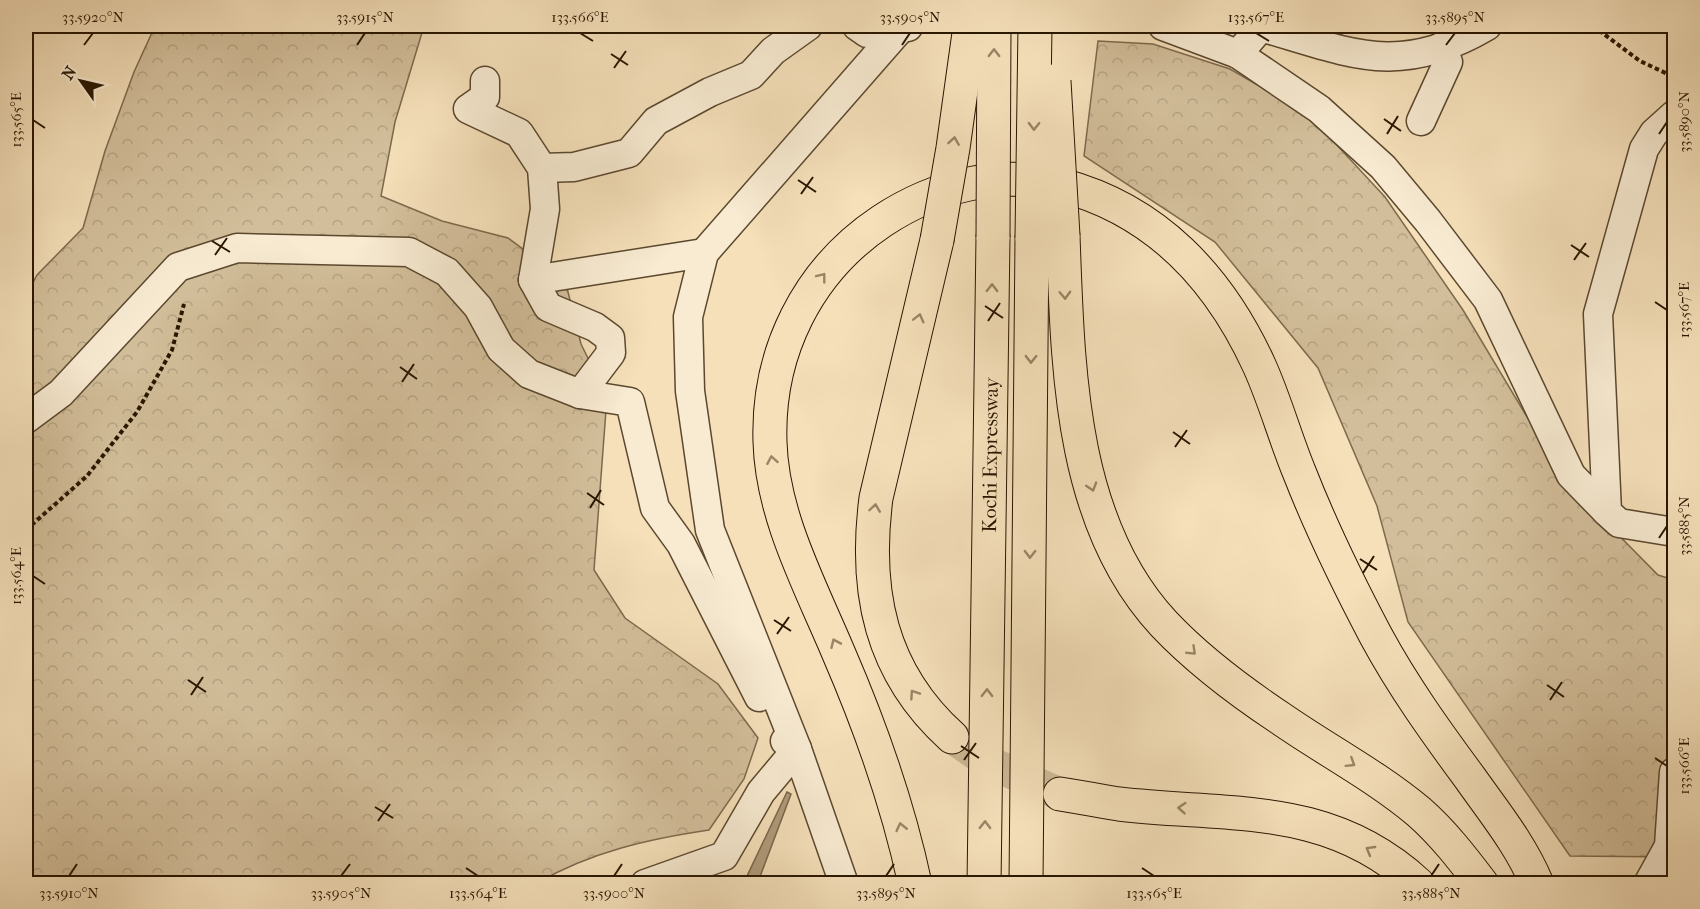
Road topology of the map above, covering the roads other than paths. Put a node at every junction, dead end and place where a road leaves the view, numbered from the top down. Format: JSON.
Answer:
{"nodes":[{"id":1,"x":808,"y":26,"type":"edge"},
{"id":2,"x":857,"y":26,"type":"edge"},
{"id":3,"x":970,"y":26,"type":"edge"},
{"id":4,"x":994,"y":26,"type":"edge"},
{"id":5,"x":1035,"y":26,"type":"edge"},
{"id":6,"x":1051,"y":26,"type":"edge"},
{"id":7,"x":1163,"y":26,"type":"edge"},
{"id":8,"x":1261,"y":26,"type":"edge"},
{"id":9,"x":1487,"y":26,"type":"edge"},
{"id":10,"x":906,"y":28,"type":"edge"},
{"id":11,"x":1441,"y":47,"type":"junction"},
{"id":12,"x":1238,"y":54,"type":"junction"},
{"id":13,"x":485,"y":81,"type":"dead end"},
{"id":14,"x":1674,"y":115,"type":"edge"},
{"id":15,"x":1421,"y":121,"type":"dead end"},
{"id":16,"x":542,"y":168,"type":"junction"},
{"id":17,"x":1048,"y":237,"type":"junction"},
{"id":18,"x":704,"y":253,"type":"junction"},
{"id":19,"x":533,"y":280,"type":"junction"},
{"id":20,"x":580,"y":393,"type":"junction"},
{"id":21,"x":26,"y":419,"type":"edge"},
{"id":22,"x":1607,"y":512,"type":"junction"},
{"id":23,"x":1674,"y":532,"type":"edge"},
{"id":24,"x":952,"y":737,"type":"tunnel mouth"},
{"id":25,"x":797,"y":749,"type":"junction"},
{"id":26,"x":1674,"y":772,"type":"edge"},
{"id":27,"x":1060,"y":794,"type":"tunnel mouth"},
{"id":28,"x":645,"y":884,"type":"edge"},
{"id":29,"x":844,"y":884,"type":"edge"},
{"id":30,"x":915,"y":884,"type":"edge"},
{"id":31,"x":984,"y":884,"type":"edge"},
{"id":32,"x":1026,"y":884,"type":"edge"},
{"id":33,"x":1418,"y":884,"type":"edge"},
{"id":34,"x":1482,"y":884,"type":"edge"},
{"id":35,"x":1537,"y":884,"type":"edge"},
{"id":36,"x":1648,"y":884,"type":"edge"}],
"edges":[{"from":1,"to":16,"type":"street"},
{"from":2,"to":10,"type":"street"},
{"from":24,"to":3,"type":"highway","one_way":true,"bridge":true},
{"from":31,"to":4,"type":"highway","name":"Kochi Expressway","one_way":true,"bridge":true},
{"from":5,"to":17,"type":"highway","name":"Kochi Expressway","one_way":true,"bridge":true},
{"from":6,"to":17,"type":"highway","bridge":true},
{"from":7,"to":12,"type":"street"},
{"from":8,"to":11,"type":"street"},
{"from":8,"to":12,"type":"street"},
{"from":9,"to":11,"type":"street"},
{"from":10,"to":18,"type":"street"},
{"from":11,"to":15,"type":"street"},
{"from":12,"to":22,"type":"street"},
{"from":13,"to":16,"type":"street"},
{"from":14,"to":22,"type":"street"},
{"from":16,"to":19,"type":"street"},
{"from":17,"to":32,"type":"highway","name":"Kochi Expressway","one_way":true},
{"from":17,"to":34,"type":"highway","one_way":true},
{"from":18,"to":19,"type":"street"},
{"from":18,"to":25,"type":"street"},
{"from":19,"to":20,"type":"street"},
{"from":20,"to":21,"type":"street"},
{"from":20,"to":25,"type":"street"},
{"from":22,"to":23,"type":"street"},
{"from":25,"to":28,"type":"street"},
{"from":25,"to":29,"type":"street"},
{"from":26,"to":36,"type":"street"},
{"from":33,"to":27,"type":"highway","one_way":true},
{"from":30,"to":35,"type":"highway","one_way":true}]}
